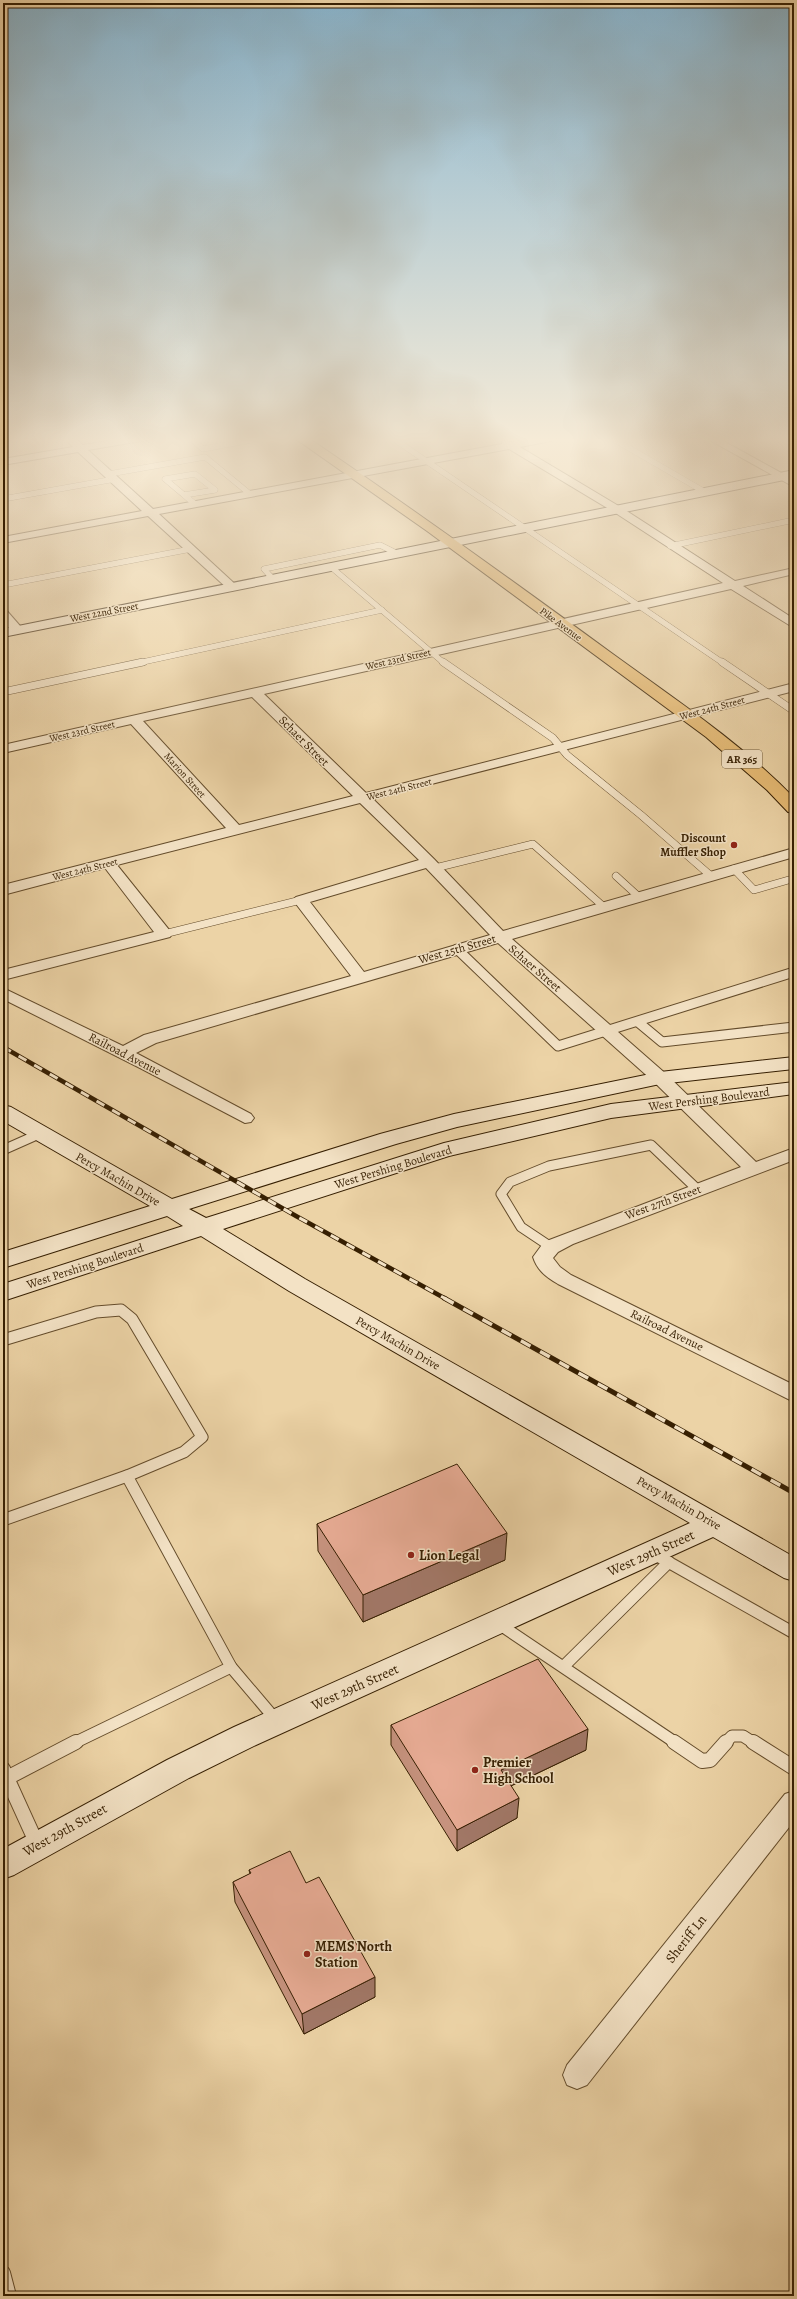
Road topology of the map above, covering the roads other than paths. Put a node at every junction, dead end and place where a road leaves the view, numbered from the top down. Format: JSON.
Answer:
{"nodes":[{"id":1,"x":186,"y":544,"type":"edge"},
{"id":2,"x":440,"y":544,"type":"edge"},
{"id":3,"x":454,"y":544,"type":"edge"},
{"id":4,"x":549,"y":544,"type":"edge"},
{"id":5,"x":668,"y":544,"type":"edge"},
{"id":6,"x":678,"y":544,"type":"edge"},
{"id":7,"x":670,"y":546,"type":"junction"},
{"id":8,"x":191,"y":549,"type":"junction"},
{"id":9,"x":396,"y":553,"type":"junction"},
{"id":10,"x":330,"y":567,"type":"junction"},
{"id":11,"x":794,"y":571,"type":"edge"},
{"id":12,"x":272,"y":578,"type":"junction"},
{"id":13,"x":732,"y":585,"type":"junction"},
{"id":14,"x":3,"y":586,"type":"edge"},
{"id":15,"x":232,"y":586,"type":"junction"},
{"id":16,"x":640,"y":606,"type":"junction"},
{"id":17,"x":382,"y":610,"type":"junction"},
{"id":18,"x":3,"y":614,"type":"edge"},
{"id":19,"x":560,"y":624,"type":"junction"},
{"id":20,"x":794,"y":624,"type":"edge"},
{"id":21,"x":10,"y":631,"type":"edge"},
{"id":22,"x":431,"y":652,"type":"junction"},
{"id":23,"x":794,"y":687,"type":"edge"},
{"id":24,"x":254,"y":691,"type":"junction"},
{"id":25,"x":3,"y":692,"type":"edge"},
{"id":26,"x":769,"y":694,"type":"junction"},
{"id":27,"x":794,"y":711,"type":"edge"},
{"id":28,"x":686,"y":715,"type":"junction"},
{"id":29,"x":134,"y":719,"type":"junction"},
{"id":30,"x":561,"y":748,"type":"junction"},
{"id":31,"x":3,"y":749,"type":"edge"},
{"id":32,"x":363,"y":798,"type":"junction"},
{"id":33,"x":791,"y":803,"type":"edge"},
{"id":34,"x":236,"y":831,"type":"junction"},
{"id":35,"x":794,"y":852,"type":"edge"},
{"id":36,"x":108,"y":863,"type":"junction"},
{"id":37,"x":432,"y":865,"type":"junction"},
{"id":38,"x":734,"y":869,"type":"junction"},
{"id":39,"x":616,"y":876,"type":"dead end"},
{"id":40,"x":711,"y":876,"type":"junction"},
{"id":41,"x":794,"y":882,"type":"edge"},
{"id":42,"x":3,"y":890,"type":"edge"},
{"id":43,"x":639,"y":897,"type":"junction"},
{"id":44,"x":301,"y":900,"type":"junction"},
{"id":45,"x":604,"y":907,"type":"junction"},
{"id":46,"x":164,"y":934,"type":"junction"},
{"id":47,"x":500,"y":937,"type":"junction"},
{"id":48,"x":457,"y":950,"type":"junction"},
{"id":49,"x":794,"y":972,"type":"edge"},
{"id":50,"x":3,"y":975,"type":"edge"},
{"id":51,"x":360,"y":977,"type":"junction"},
{"id":52,"x":3,"y":993,"type":"edge"},
{"id":53,"x":638,"y":1022,"type":"junction"},
{"id":54,"x":794,"y":1027,"type":"edge"},
{"id":55,"x":607,"y":1032,"type":"junction"},
{"id":56,"x":123,"y":1052,"type":"junction"},
{"id":57,"x":794,"y":1063,"type":"edge"},
{"id":58,"x":660,"y":1078,"type":"junction"},
{"id":59,"x":794,"y":1088,"type":"edge"},
{"id":60,"x":684,"y":1102,"type":"junction"},
{"id":61,"x":3,"y":1112,"type":"edge"},
{"id":62,"x":245,"y":1118,"type":"dead end"},
{"id":63,"x":39,"y":1134,"type":"junction"},
{"id":64,"x":3,"y":1150,"type":"edge"},
{"id":65,"x":794,"y":1154,"type":"edge"},
{"id":66,"x":754,"y":1170,"type":"junction"},
{"id":67,"x":698,"y":1190,"type":"junction"},
{"id":68,"x":169,"y":1208,"type":"junction"},
{"id":69,"x":203,"y":1227,"type":"junction"},
{"id":70,"x":547,"y":1255,"type":"junction"},
{"id":71,"x":3,"y":1260,"type":"edge"},
{"id":72,"x":3,"y":1292,"type":"edge"},
{"id":73,"x":3,"y":1340,"type":"edge"},
{"id":74,"x":794,"y":1394,"type":"edge"},
{"id":75,"x":127,"y":1476,"type":"junction"},
{"id":76,"x":3,"y":1520,"type":"edge"},
{"id":77,"x":715,"y":1524,"type":"junction"},
{"id":78,"x":661,"y":1557,"type":"junction"},
{"id":79,"x":794,"y":1570,"type":"edge"},
{"id":80,"x":498,"y":1622,"type":"junction"},
{"id":81,"x":794,"y":1633,"type":"edge"},
{"id":82,"x":564,"y":1666,"type":"junction"},
{"id":83,"x":231,"y":1667,"type":"junction"},
{"id":84,"x":278,"y":1722,"type":"junction"},
{"id":85,"x":794,"y":1768,"type":"edge"},
{"id":86,"x":4,"y":1776,"type":"edge"},
{"id":87,"x":794,"y":1802,"type":"edge"},
{"id":88,"x":37,"y":1845,"type":"junction"},
{"id":89,"x":3,"y":1865,"type":"edge"},
{"id":90,"x":577,"y":2075,"type":"dead end"},
{"id":91,"x":3,"y":2273,"type":"edge"},
{"id":92,"x":9,"y":2296,"type":"edge"}],
"edges":[{"from":1,"to":8,"type":"street"},
{"from":2,"to":9,"type":"main road","name":"West 22nd Street"},
{"from":3,"to":19,"type":"main road","name":"Pike Avenue","number":"AR 365"},
{"from":4,"to":16,"type":"lane"},
{"from":5,"to":7,"type":"street"},
{"from":6,"to":7,"type":"lane"},
{"from":7,"to":13,"type":"street"},
{"from":8,"to":14,"type":"lane"},
{"from":8,"to":15,"type":"street"},
{"from":9,"to":10,"type":"main road","name":"West 22nd Street"},
{"from":9,"to":12,"type":"lane"},
{"from":10,"to":12,"type":"main road","name":"West 22nd Street"},
{"from":10,"to":17,"type":"lane"},
{"from":11,"to":13,"type":"street","name":"West 23rd Street"},
{"from":12,"to":15,"type":"main road","name":"West 22nd Street"},
{"from":13,"to":16,"type":"street","name":"West 23rd Street"},
{"from":13,"to":20,"type":"street"},
{"from":15,"to":21,"type":"main road","name":"West 22nd Street"},
{"from":16,"to":19,"type":"street","name":"West 23rd Street"},
{"from":16,"to":26,"type":"lane"},
{"from":17,"to":22,"type":"lane"},
{"from":17,"to":25,"type":"lane"},
{"from":18,"to":21,"type":"street"},
{"from":19,"to":22,"type":"street","name":"West 23rd Street"},
{"from":19,"to":28,"type":"main road","name":"Pike Avenue","number":"AR 365"},
{"from":22,"to":24,"type":"street","name":"West 23rd Street"},
{"from":22,"to":30,"type":"lane"},
{"from":23,"to":26,"type":"street","name":"West 24th Street"},
{"from":24,"to":29,"type":"street","name":"West 23rd Street"},
{"from":24,"to":32,"type":"street","name":"Schaer Street"},
{"from":26,"to":27,"type":"lane"},
{"from":26,"to":28,"type":"street","name":"West 24th Street"},
{"from":28,"to":30,"type":"street","name":"West 24th Street"},
{"from":28,"to":33,"type":"main road","name":"Pike Avenue","number":"AR 365"},
{"from":29,"to":31,"type":"street","name":"West 23rd Street"},
{"from":29,"to":34,"type":"street","name":"Marion Street"},
{"from":30,"to":32,"type":"street","name":"West 24th Street"},
{"from":30,"to":40,"type":"lane"},
{"from":32,"to":34,"type":"street","name":"West 24th Street"},
{"from":32,"to":37,"type":"street","name":"Schaer Street"},
{"from":34,"to":36,"type":"street","name":"West 24th Street"},
{"from":35,"to":38,"type":"street","name":"West 25th Street"},
{"from":36,"to":42,"type":"street","name":"West 24th Street"},
{"from":36,"to":46,"type":"street"},
{"from":37,"to":44,"type":"street"},
{"from":37,"to":45,"type":"lane"},
{"from":37,"to":47,"type":"street","name":"Schaer Street"},
{"from":38,"to":40,"type":"street","name":"West 25th Street"},
{"from":38,"to":41,"type":"lane"},
{"from":39,"to":43,"type":"lane"},
{"from":40,"to":43,"type":"street","name":"West 25th Street"},
{"from":43,"to":45,"type":"street","name":"West 25th Street"},
{"from":44,"to":46,"type":"lane"},
{"from":44,"to":51,"type":"street"},
{"from":45,"to":47,"type":"street","name":"West 25th Street"},
{"from":46,"to":50,"type":"street"},
{"from":47,"to":48,"type":"street","name":"West 25th Street"},
{"from":47,"to":55,"type":"street","name":"Schaer Street"},
{"from":48,"to":51,"type":"street","name":"West 25th Street"},
{"from":48,"to":55,"type":"lane"},
{"from":49,"to":53,"type":"lane"},
{"from":51,"to":56,"type":"street","name":"West 25th Street"},
{"from":52,"to":56,"type":"street","name":"Railroad Avenue"},
{"from":53,"to":54,"type":"lane"},
{"from":53,"to":55,"type":"lane"},
{"from":55,"to":58,"type":"street","name":"Schaer Street"},
{"from":56,"to":62,"type":"street","name":"Railroad Avenue"},
{"from":57,"to":58,"type":"main road"},
{"from":58,"to":60,"type":"street","name":"Schaer Street"},
{"from":58,"to":68,"type":"main road"},
{"from":59,"to":60,"type":"main road","name":"West Pershing Boulevard"},
{"from":60,"to":66,"type":"street","name":"Schaer Street"},
{"from":60,"to":69,"type":"main road","name":"West Pershing Boulevard"},
{"from":61,"to":63,"type":"main road","name":"Percy Machin Drive"},
{"from":63,"to":64,"type":"lane"},
{"from":63,"to":68,"type":"main road","name":"Percy Machin Drive"},
{"from":65,"to":66,"type":"street","name":"West 27th Street"},
{"from":66,"to":67,"type":"street","name":"West 27th Street"},
{"from":67,"to":70,"type":"street","name":"West 27th Street"},
{"from":67,"to":70,"type":"lane"},
{"from":68,"to":69,"type":"main road","name":"Percy Machin Drive"},
{"from":68,"to":71,"type":"main road"},
{"from":69,"to":72,"type":"main road","name":"West Pershing Boulevard"},
{"from":69,"to":77,"type":"main road","name":"Percy Machin Drive"},
{"from":70,"to":74,"type":"street","name":"Railroad Avenue"},
{"from":73,"to":75,"type":"lane"},
{"from":75,"to":76,"type":"lane"},
{"from":75,"to":83,"type":"lane"},
{"from":77,"to":78,"type":"main road","name":"West 29th Street"},
{"from":77,"to":79,"type":"main road","name":"Percy Machin Drive"},
{"from":78,"to":80,"type":"main road","name":"West 29th Street"},
{"from":78,"to":81,"type":"lane"},
{"from":78,"to":82,"type":"lane"},
{"from":80,"to":82,"type":"lane"},
{"from":80,"to":84,"type":"main road","name":"West 29th Street"},
{"from":82,"to":85,"type":"lane"},
{"from":83,"to":84,"type":"lane"},
{"from":83,"to":86,"type":"lane"},
{"from":84,"to":88,"type":"main road","name":"West 29th Street"},
{"from":86,"to":88,"type":"lane"},
{"from":87,"to":90,"type":"street","name":"Sheriff Ln"},
{"from":88,"to":89,"type":"main road","name":"West 29th Street"},
{"from":91,"to":92,"type":"lane"}]}
